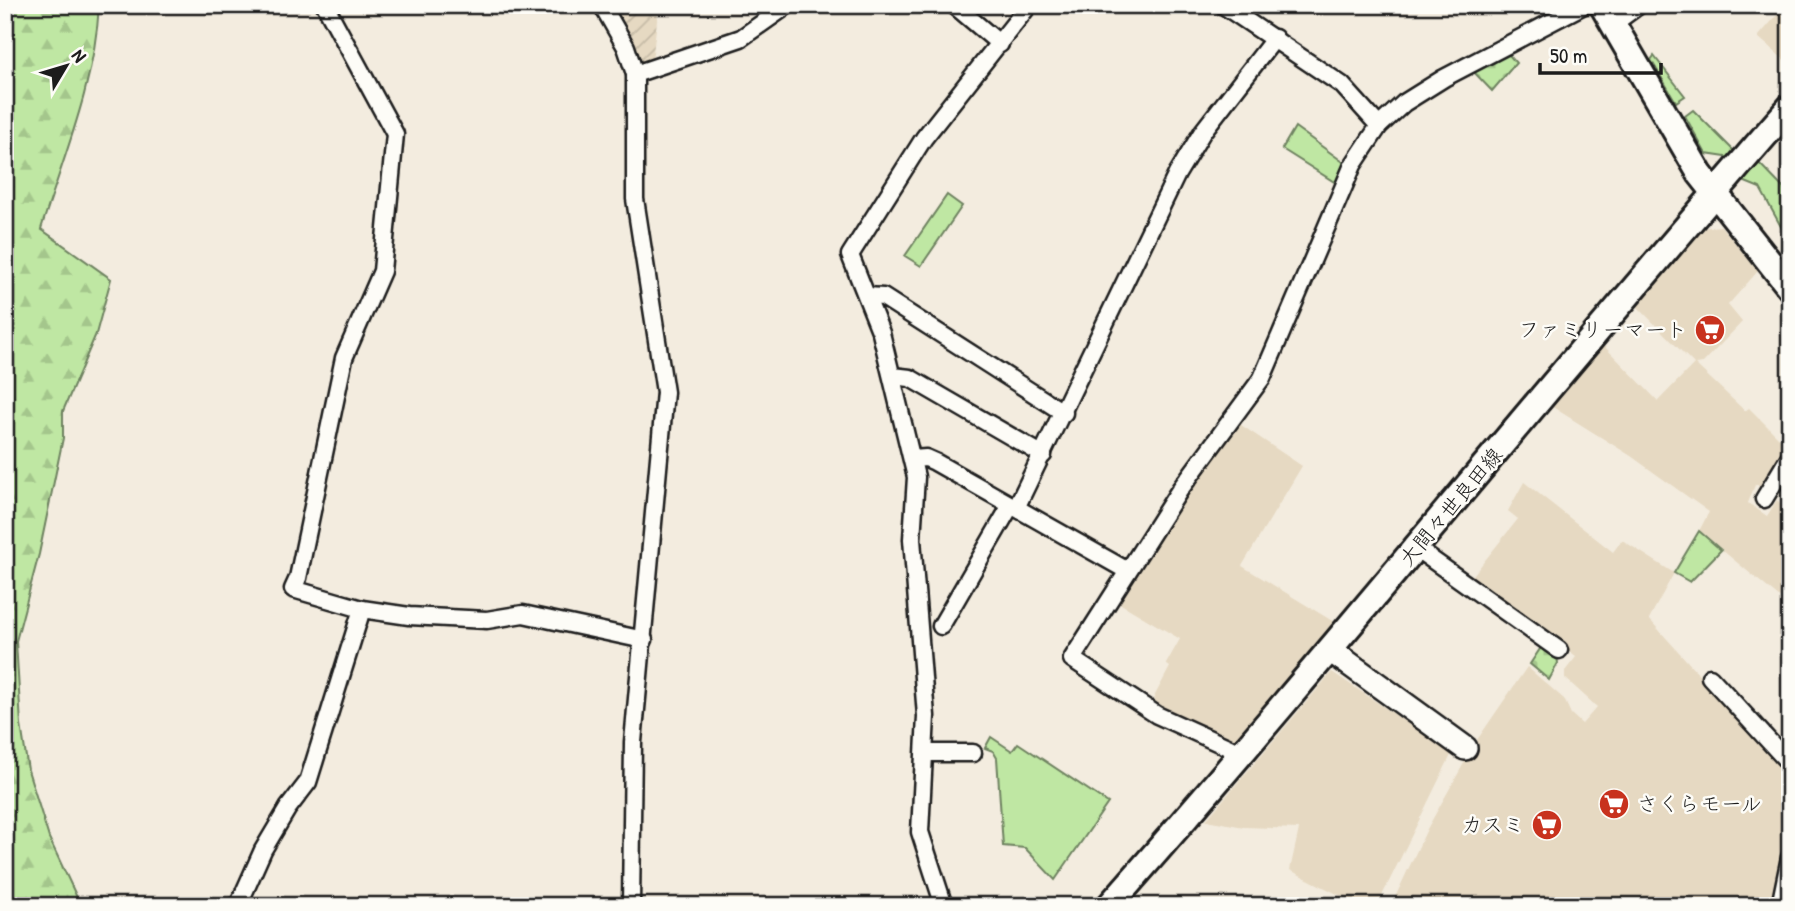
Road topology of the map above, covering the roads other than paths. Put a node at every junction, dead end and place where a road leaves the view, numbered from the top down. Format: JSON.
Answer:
{"nodes":[{"id":1,"x":325,"y":5,"type":"edge"},
{"id":2,"x":603,"y":5,"type":"edge"},
{"id":3,"x":788,"y":5,"type":"edge"},
{"id":4,"x":954,"y":5,"type":"edge"},
{"id":5,"x":1029,"y":5,"type":"edge"},
{"id":6,"x":1223,"y":5,"type":"edge"},
{"id":7,"x":1584,"y":5,"type":"edge"},
{"id":8,"x":1639,"y":5,"type":"edge"},
{"id":9,"x":1607,"y":15,"type":"edge"},
{"id":10,"x":1275,"y":38,"type":"junction"},
{"id":11,"x":1000,"y":44,"type":"junction"},
{"id":12,"x":635,"y":74,"type":"junction"},
{"id":13,"x":1790,"y":107,"type":"edge"},
{"id":14,"x":1379,"y":126,"type":"junction"},
{"id":15,"x":1713,"y":194,"type":"junction"},
{"id":16,"x":1790,"y":288,"type":"edge"},
{"id":17,"x":867,"y":296,"type":"junction"},
{"id":18,"x":893,"y":376,"type":"junction"},
{"id":19,"x":1065,"y":413,"type":"junction"},
{"id":20,"x":1043,"y":455,"type":"junction"},
{"id":21,"x":1790,"y":456,"type":"edge"},
{"id":22,"x":913,"y":460,"type":"junction"},
{"id":23,"x":1764,"y":499,"type":"dead end"},
{"id":24,"x":1013,"y":507,"type":"junction"},
{"id":25,"x":1417,"y":549,"type":"junction"},
{"id":26,"x":1126,"y":570,"type":"junction"},
{"id":27,"x":362,"y":609,"type":"junction"},
{"id":28,"x":941,"y":626,"type":"dead end"},
{"id":29,"x":644,"y":640,"type":"junction"},
{"id":30,"x":1330,"y":650,"type":"junction"},
{"id":31,"x":1559,"y":650,"type":"dead end"},
{"id":32,"x":1710,"y":677,"type":"dead end"},
{"id":33,"x":1465,"y":748,"type":"dead end"},
{"id":34,"x":972,"y":753,"type":"dead end"},
{"id":35,"x":925,"y":754,"type":"junction"},
{"id":36,"x":1243,"y":754,"type":"junction"},
{"id":37,"x":1790,"y":764,"type":"edge"},
{"id":38,"x":1790,"y":857,"type":"edge"},
{"id":39,"x":238,"y":906,"type":"edge"},
{"id":40,"x":631,"y":906,"type":"edge"},
{"id":41,"x":944,"y":906,"type":"edge"},
{"id":42,"x":1109,"y":906,"type":"edge"},
{"id":43,"x":1780,"y":906,"type":"edge"}],
"edges":[{"from":1,"to":27,"type":"street"},
{"from":2,"to":12,"type":"street"},
{"from":3,"to":12,"type":"street"},
{"from":4,"to":11,"type":"street"},
{"from":5,"to":11,"type":"street"},
{"from":6,"to":10,"type":"street"},
{"from":7,"to":14,"type":"street"},
{"from":8,"to":9,"type":"street"},
{"from":9,"to":15,"type":"main road"},
{"from":10,"to":14,"type":"street"},
{"from":10,"to":19,"type":"street"},
{"from":11,"to":17,"type":"street"},
{"from":12,"to":29,"type":"street"},
{"from":13,"to":15,"type":"main road","name":"大間々世良田線"},
{"from":14,"to":26,"type":"street"},
{"from":15,"to":16,"type":"main road"},
{"from":15,"to":25,"type":"main road","name":"大間々世良田線"},
{"from":17,"to":18,"type":"street"},
{"from":17,"to":19,"type":"street"},
{"from":18,"to":20,"type":"street"},
{"from":18,"to":22,"type":"street"},
{"from":19,"to":20,"type":"street"},
{"from":20,"to":24,"type":"street"},
{"from":21,"to":23,"type":"street"},
{"from":22,"to":24,"type":"street"},
{"from":22,"to":35,"type":"street"},
{"from":24,"to":26,"type":"street"},
{"from":24,"to":28,"type":"street"},
{"from":25,"to":30,"type":"main road","name":"大間々世良田線"},
{"from":25,"to":31,"type":"street"},
{"from":26,"to":36,"type":"street"},
{"from":27,"to":29,"type":"street"},
{"from":27,"to":39,"type":"street"},
{"from":29,"to":40,"type":"street"},
{"from":30,"to":33,"type":"street"},
{"from":30,"to":36,"type":"main road","name":"大間々世良田線"},
{"from":32,"to":37,"type":"street"},
{"from":34,"to":35,"type":"street"},
{"from":35,"to":41,"type":"street"},
{"from":36,"to":42,"type":"main road","name":"大間々世良田線"},
{"from":38,"to":43,"type":"street"}]}
